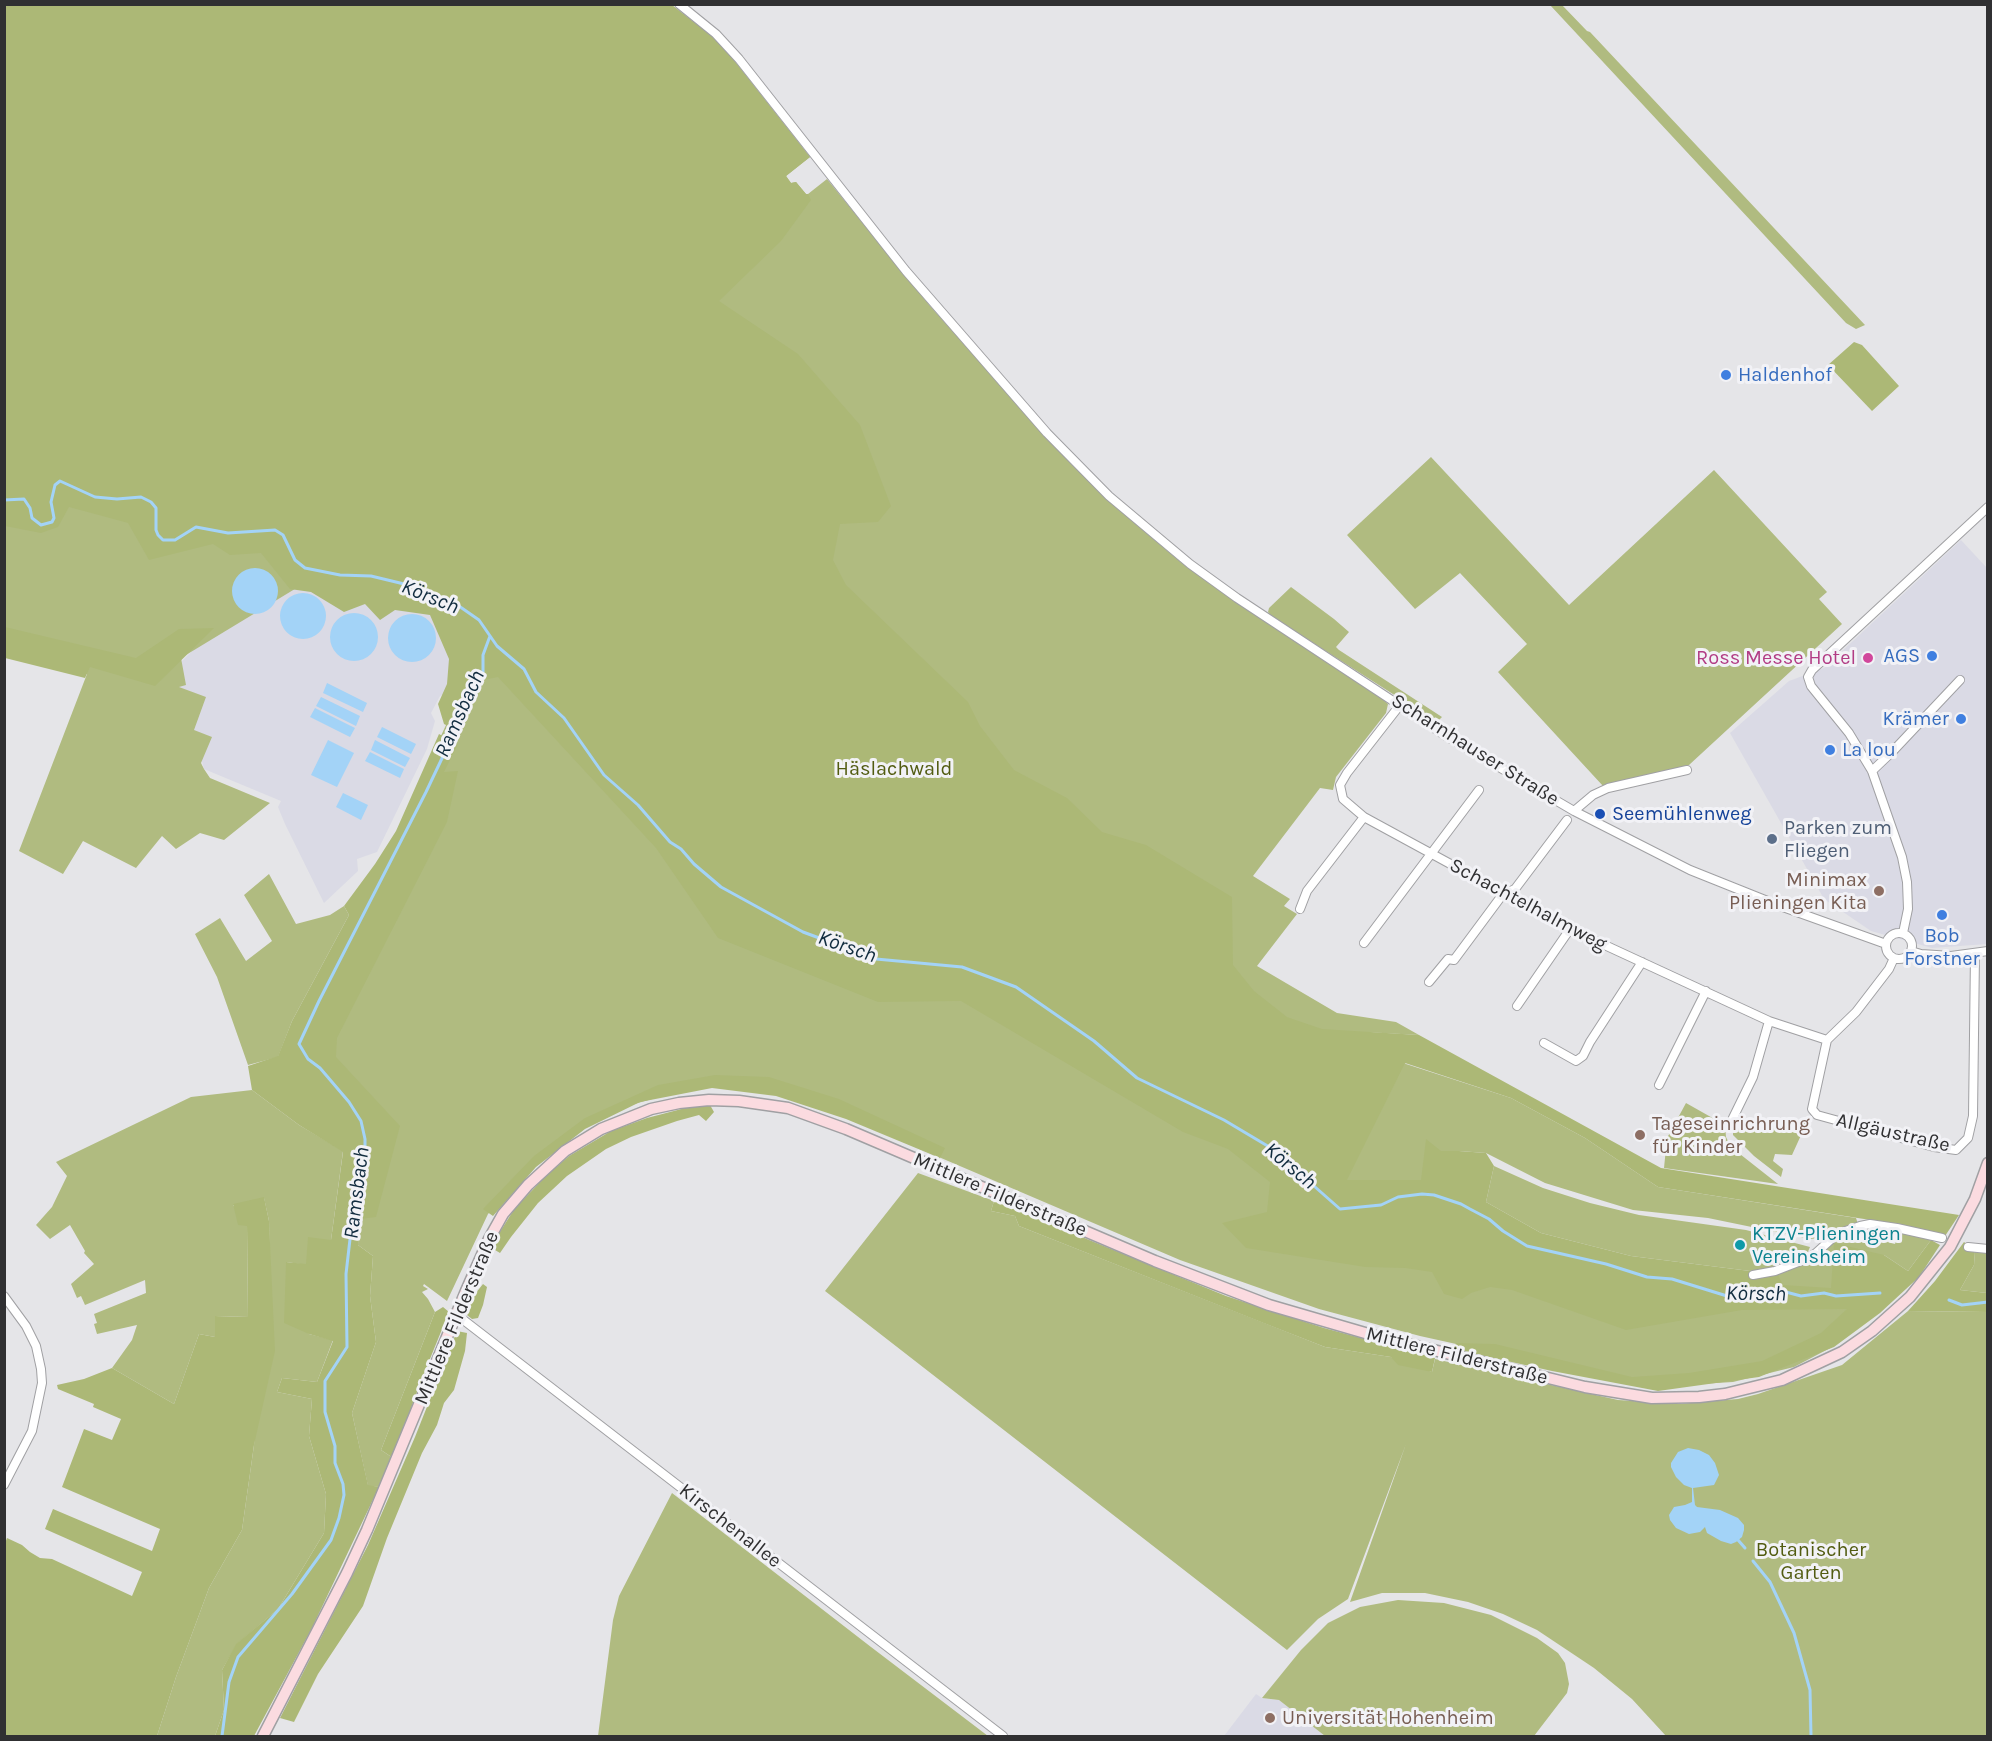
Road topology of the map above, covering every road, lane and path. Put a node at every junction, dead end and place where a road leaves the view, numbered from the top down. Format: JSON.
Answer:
{"nodes":[{"id":1,"x":679,"y":4,"type":"edge"},
{"id":2,"x":1988,"y":507,"type":"edge"},
{"id":3,"x":1960,"y":680,"type":"dead end"},
{"id":4,"x":1400,"y":705,"type":"junction"},
{"id":5,"x":1687,"y":770,"type":"dead end"},
{"id":6,"x":1872,"y":771,"type":"junction"},
{"id":7,"x":1479,"y":790,"type":"dead end"},
{"id":8,"x":1574,"y":811,"type":"junction"},
{"id":9,"x":1364,"y":817,"type":"junction"},
{"id":10,"x":1567,"y":820,"type":"dead end"},
{"id":11,"x":1431,"y":854,"type":"junction"},
{"id":12,"x":1503,"y":894,"type":"junction"},
{"id":13,"x":1300,"y":909,"type":"dead end"},
{"id":14,"x":1570,"y":929,"type":"junction"},
{"id":15,"x":1903,"y":933,"type":"junction"},
{"id":16,"x":1364,"y":944,"type":"dead end"},
{"id":17,"x":1886,"y":944,"type":"junction"},
{"id":18,"x":1911,"y":951,"type":"junction"},
{"id":19,"x":1988,"y":951,"type":"edge"},
{"id":20,"x":1975,"y":953,"type":"junction"},
{"id":21,"x":1894,"y":958,"type":"junction"},
{"id":22,"x":1642,"y":962,"type":"junction"},
{"id":23,"x":1429,"y":982,"type":"dead end"},
{"id":24,"x":1706,"y":991,"type":"junction"},
{"id":25,"x":1517,"y":1006,"type":"dead end"},
{"id":26,"x":1769,"y":1021,"type":"junction"},
{"id":27,"x":1827,"y":1040,"type":"junction"},
{"id":28,"x":1544,"y":1043,"type":"dead end"},
{"id":29,"x":1659,"y":1085,"type":"dead end"},
{"id":30,"x":1730,"y":1124,"type":"dead end"},
{"id":31,"x":1988,"y":1163,"type":"edge"},
{"id":32,"x":1942,"y":1238,"type":"dead end"},
{"id":33,"x":1968,"y":1247,"type":"dead end"},
{"id":34,"x":1988,"y":1249,"type":"edge"},
{"id":35,"x":1753,"y":1275,"type":"dead end"},
{"id":36,"x":4,"y":1296,"type":"edge"},
{"id":37,"x":457,"y":1315,"type":"junction"},
{"id":38,"x":4,"y":1485,"type":"edge"},
{"id":39,"x":263,"y":1737,"type":"edge"},
{"id":40,"x":1003,"y":1737,"type":"edge"}],
"edges":[{"from":1,"to":4,"type":"street","name":"Scharnhauser Straße"},
{"from":2,"to":6,"type":"street"},
{"from":3,"to":6,"type":"street"},
{"from":4,"to":8,"type":"street","name":"Scharnhauser Straße"},
{"from":4,"to":9,"type":"street","name":"Schachtelhalmweg"},
{"from":5,"to":8,"type":"street","name":"Scharnhauser Straße"},
{"from":6,"to":15,"type":"street"},
{"from":7,"to":11,"type":"street"},
{"from":8,"to":17,"type":"street","name":"Scharnhauser Straße"},
{"from":9,"to":11,"type":"street","name":"Schachtelhalmweg"},
{"from":9,"to":13,"type":"street"},
{"from":10,"to":12,"type":"street"},
{"from":11,"to":12,"type":"street","name":"Schachtelhalmweg"},
{"from":11,"to":16,"type":"street"},
{"from":12,"to":14,"type":"street","name":"Schachtelhalmweg"},
{"from":12,"to":23,"type":"street"},
{"from":14,"to":22,"type":"street","name":"Schachtelhalmweg"},
{"from":14,"to":25,"type":"street"},
{"from":15,"to":17,"type":"street"},
{"from":15,"to":18,"type":"street"},
{"from":17,"to":21,"type":"street"},
{"from":18,"to":20,"type":"street"},
{"from":18,"to":21,"type":"street"},
{"from":19,"to":20,"type":"street"},
{"from":20,"to":27,"type":"street","name":"Allgäustraße"},
{"from":21,"to":27,"type":"street"},
{"from":22,"to":24,"type":"street","name":"Schachtelhalmweg"},
{"from":22,"to":28,"type":"street"},
{"from":24,"to":26,"type":"street","name":"Schachtelhalmweg"},
{"from":24,"to":29,"type":"street"},
{"from":26,"to":27,"type":"street","name":"Schachtelhalmweg"},
{"from":26,"to":30,"type":"street"},
{"from":31,"to":37,"type":"main road","name":"Mittlere Filderstraße"},
{"from":32,"to":35,"type":"street"},
{"from":33,"to":34,"type":"street"},
{"from":36,"to":38,"type":"street"},
{"from":37,"to":39,"type":"main road","name":"Mittlere Filderstraße"},
{"from":37,"to":40,"type":"street","name":"Kirschenallee"}]}
